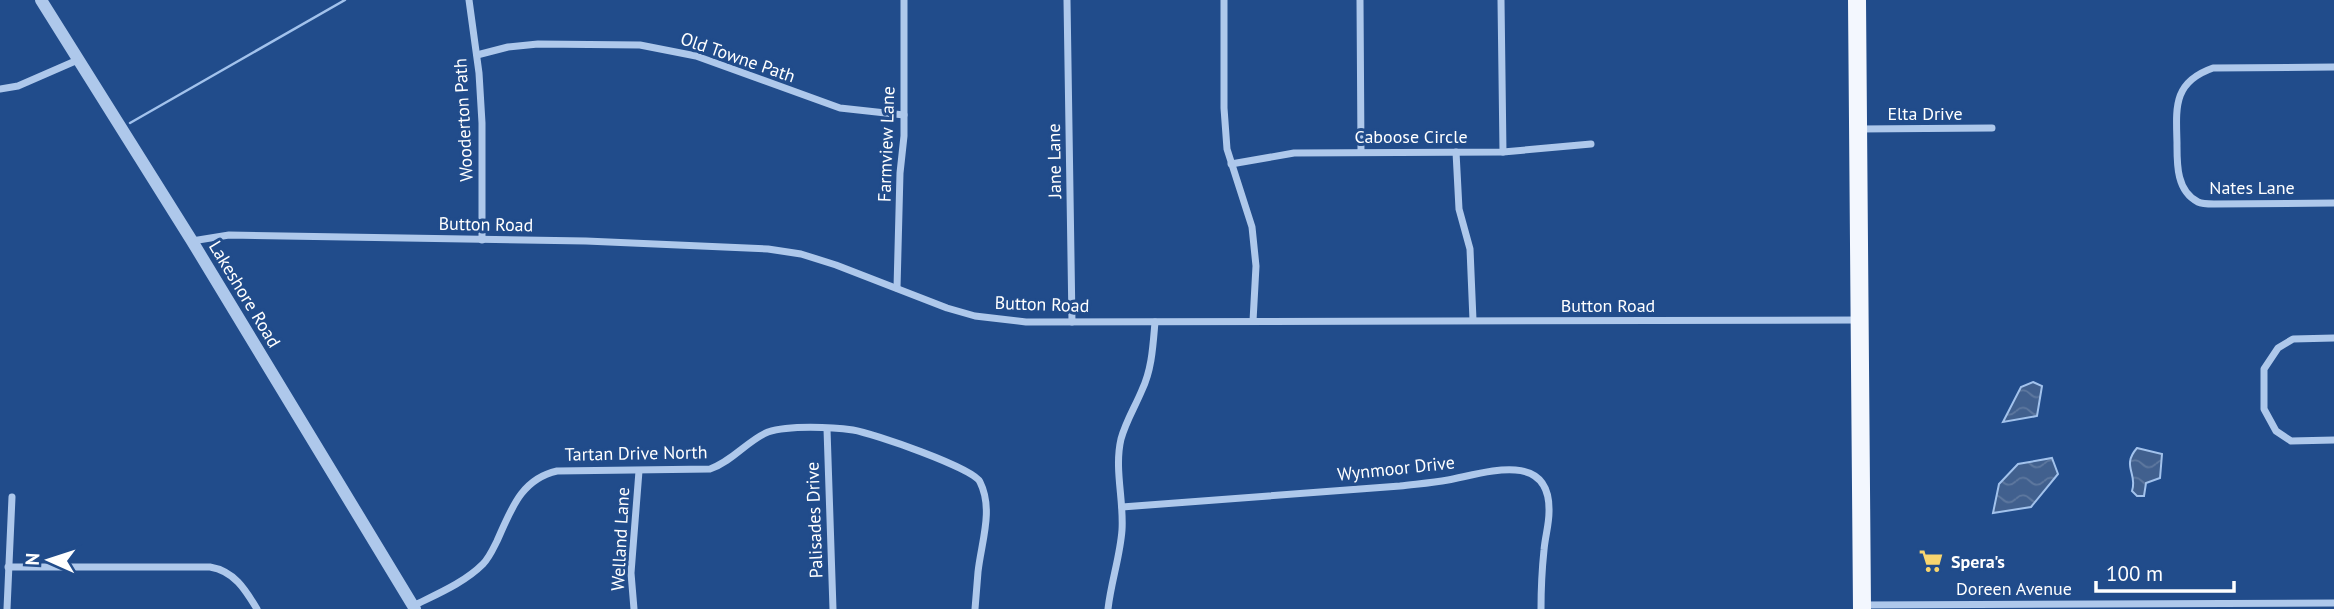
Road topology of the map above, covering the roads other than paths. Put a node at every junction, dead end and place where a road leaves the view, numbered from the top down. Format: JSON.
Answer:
{"nodes":[{"id":1,"x":41,"y":0,"type":"edge"},
{"id":2,"x":469,"y":0,"type":"edge"},
{"id":3,"x":904,"y":0,"type":"edge"},
{"id":4,"x":1067,"y":0,"type":"edge"},
{"id":5,"x":1224,"y":0,"type":"edge"},
{"id":6,"x":1360,"y":0,"type":"edge"},
{"id":7,"x":1501,"y":0,"type":"edge"},
{"id":8,"x":1857,"y":0,"type":"edge"},
{"id":9,"x":477,"y":55,"type":"junction"},
{"id":10,"x":80,"y":59,"type":"junction"},
{"id":11,"x":2334,"y":67,"type":"edge"},
{"id":12,"x":0,"y":89,"type":"edge"},
{"id":13,"x":904,"y":115,"type":"junction"},
{"id":14,"x":1992,"y":128,"type":"dead end"},
{"id":15,"x":1858,"y":129,"type":"junction"},
{"id":16,"x":1591,"y":144,"type":"dead end"},
{"id":17,"x":1360,"y":151,"type":"junction"},
{"id":18,"x":1455,"y":152,"type":"junction"},
{"id":19,"x":1503,"y":152,"type":"junction"},
{"id":20,"x":1231,"y":164,"type":"junction"},
{"id":21,"x":2334,"y":203,"type":"edge"},
{"id":22,"x":482,"y":240,"type":"junction"},
{"id":23,"x":192,"y":241,"type":"junction"},
{"id":24,"x":897,"y":288,"type":"junction"},
{"id":25,"x":1473,"y":320,"type":"junction"},
{"id":26,"x":1860,"y":320,"type":"junction"},
{"id":27,"x":1253,"y":321,"type":"junction"},
{"id":28,"x":1072,"y":322,"type":"junction"},
{"id":29,"x":1155,"y":322,"type":"junction"},
{"id":30,"x":2334,"y":338,"type":"edge"},
{"id":31,"x":827,"y":429,"type":"junction"},
{"id":32,"x":2334,"y":440,"type":"edge"},
{"id":33,"x":639,"y":471,"type":"junction"},
{"id":34,"x":12,"y":497,"type":"dead end"},
{"id":35,"x":1122,"y":507,"type":"junction"},
{"id":36,"x":8,"y":567,"type":"junction"},
{"id":37,"x":2334,"y":603,"type":"edge"},
{"id":38,"x":1862,"y":607,"type":"edge"},
{"id":39,"x":414,"y":608,"type":"edge"},
{"id":40,"x":7,"y":609,"type":"edge"},
{"id":41,"x":257,"y":609,"type":"edge"},
{"id":42,"x":634,"y":609,"type":"edge"},
{"id":43,"x":833,"y":609,"type":"edge"},
{"id":44,"x":975,"y":609,"type":"edge"},
{"id":45,"x":1108,"y":609,"type":"edge"},
{"id":46,"x":1541,"y":609,"type":"edge"}],
"edges":[{"from":1,"to":10,"type":"street","name":"Lakeshore Road"},
{"from":2,"to":9,"type":"street","name":"Wooderton Path"},
{"from":3,"to":13,"type":"street","name":"Farmview Lane"},
{"from":4,"to":28,"type":"street","name":"Jane Lane"},
{"from":5,"to":20,"type":"street"},
{"from":6,"to":17,"type":"street"},
{"from":7,"to":19,"type":"street"},
{"from":8,"to":15,"type":"main road"},
{"from":9,"to":13,"type":"street","name":"Old Towne Path"},
{"from":9,"to":22,"type":"street","name":"Wooderton Path"},
{"from":10,"to":12,"type":"street"},
{"from":10,"to":23,"type":"street","name":"Lakeshore Road"},
{"from":11,"to":21,"type":"street","name":"Nates Lane"},
{"from":13,"to":24,"type":"street","name":"Farmview Lane"},
{"from":14,"to":15,"type":"street","name":"Elta Drive"},
{"from":15,"to":26,"type":"main road"},
{"from":16,"to":19,"type":"street","name":"Caboose Circle"},
{"from":17,"to":18,"type":"street","name":"Caboose Circle"},
{"from":17,"to":20,"type":"street","name":"Caboose Circle"},
{"from":18,"to":19,"type":"street","name":"Caboose Circle"},
{"from":18,"to":25,"type":"street"},
{"from":20,"to":27,"type":"street"},
{"from":22,"to":23,"type":"street","name":"Button Road"},
{"from":22,"to":24,"type":"street","name":"Button Road"},
{"from":23,"to":39,"type":"street","name":"Lakeshore Road"},
{"from":24,"to":28,"type":"street","name":"Button Road"},
{"from":25,"to":26,"type":"street","name":"Button Road"},
{"from":25,"to":27,"type":"street","name":"Button Road"},
{"from":26,"to":38,"type":"main road"},
{"from":27,"to":29,"type":"street","name":"Button Road"},
{"from":28,"to":29,"type":"street","name":"Button Road"},
{"from":29,"to":35,"type":"street"},
{"from":30,"to":32,"type":"street"},
{"from":31,"to":33,"type":"street","name":"Tartan Drive North"},
{"from":31,"to":43,"type":"street","name":"Palisades Drive"},
{"from":31,"to":44,"type":"street","name":"Tartan Drive North"},
{"from":33,"to":39,"type":"street","name":"Tartan Drive North"},
{"from":33,"to":42,"type":"street","name":"Welland Lane"},
{"from":34,"to":36,"type":"street"},
{"from":35,"to":45,"type":"street"},
{"from":35,"to":46,"type":"street","name":"Wynmoor Drive"},
{"from":36,"to":40,"type":"street"},
{"from":36,"to":41,"type":"street"},
{"from":37,"to":38,"type":"street","name":"Doreen Avenue"}]}
